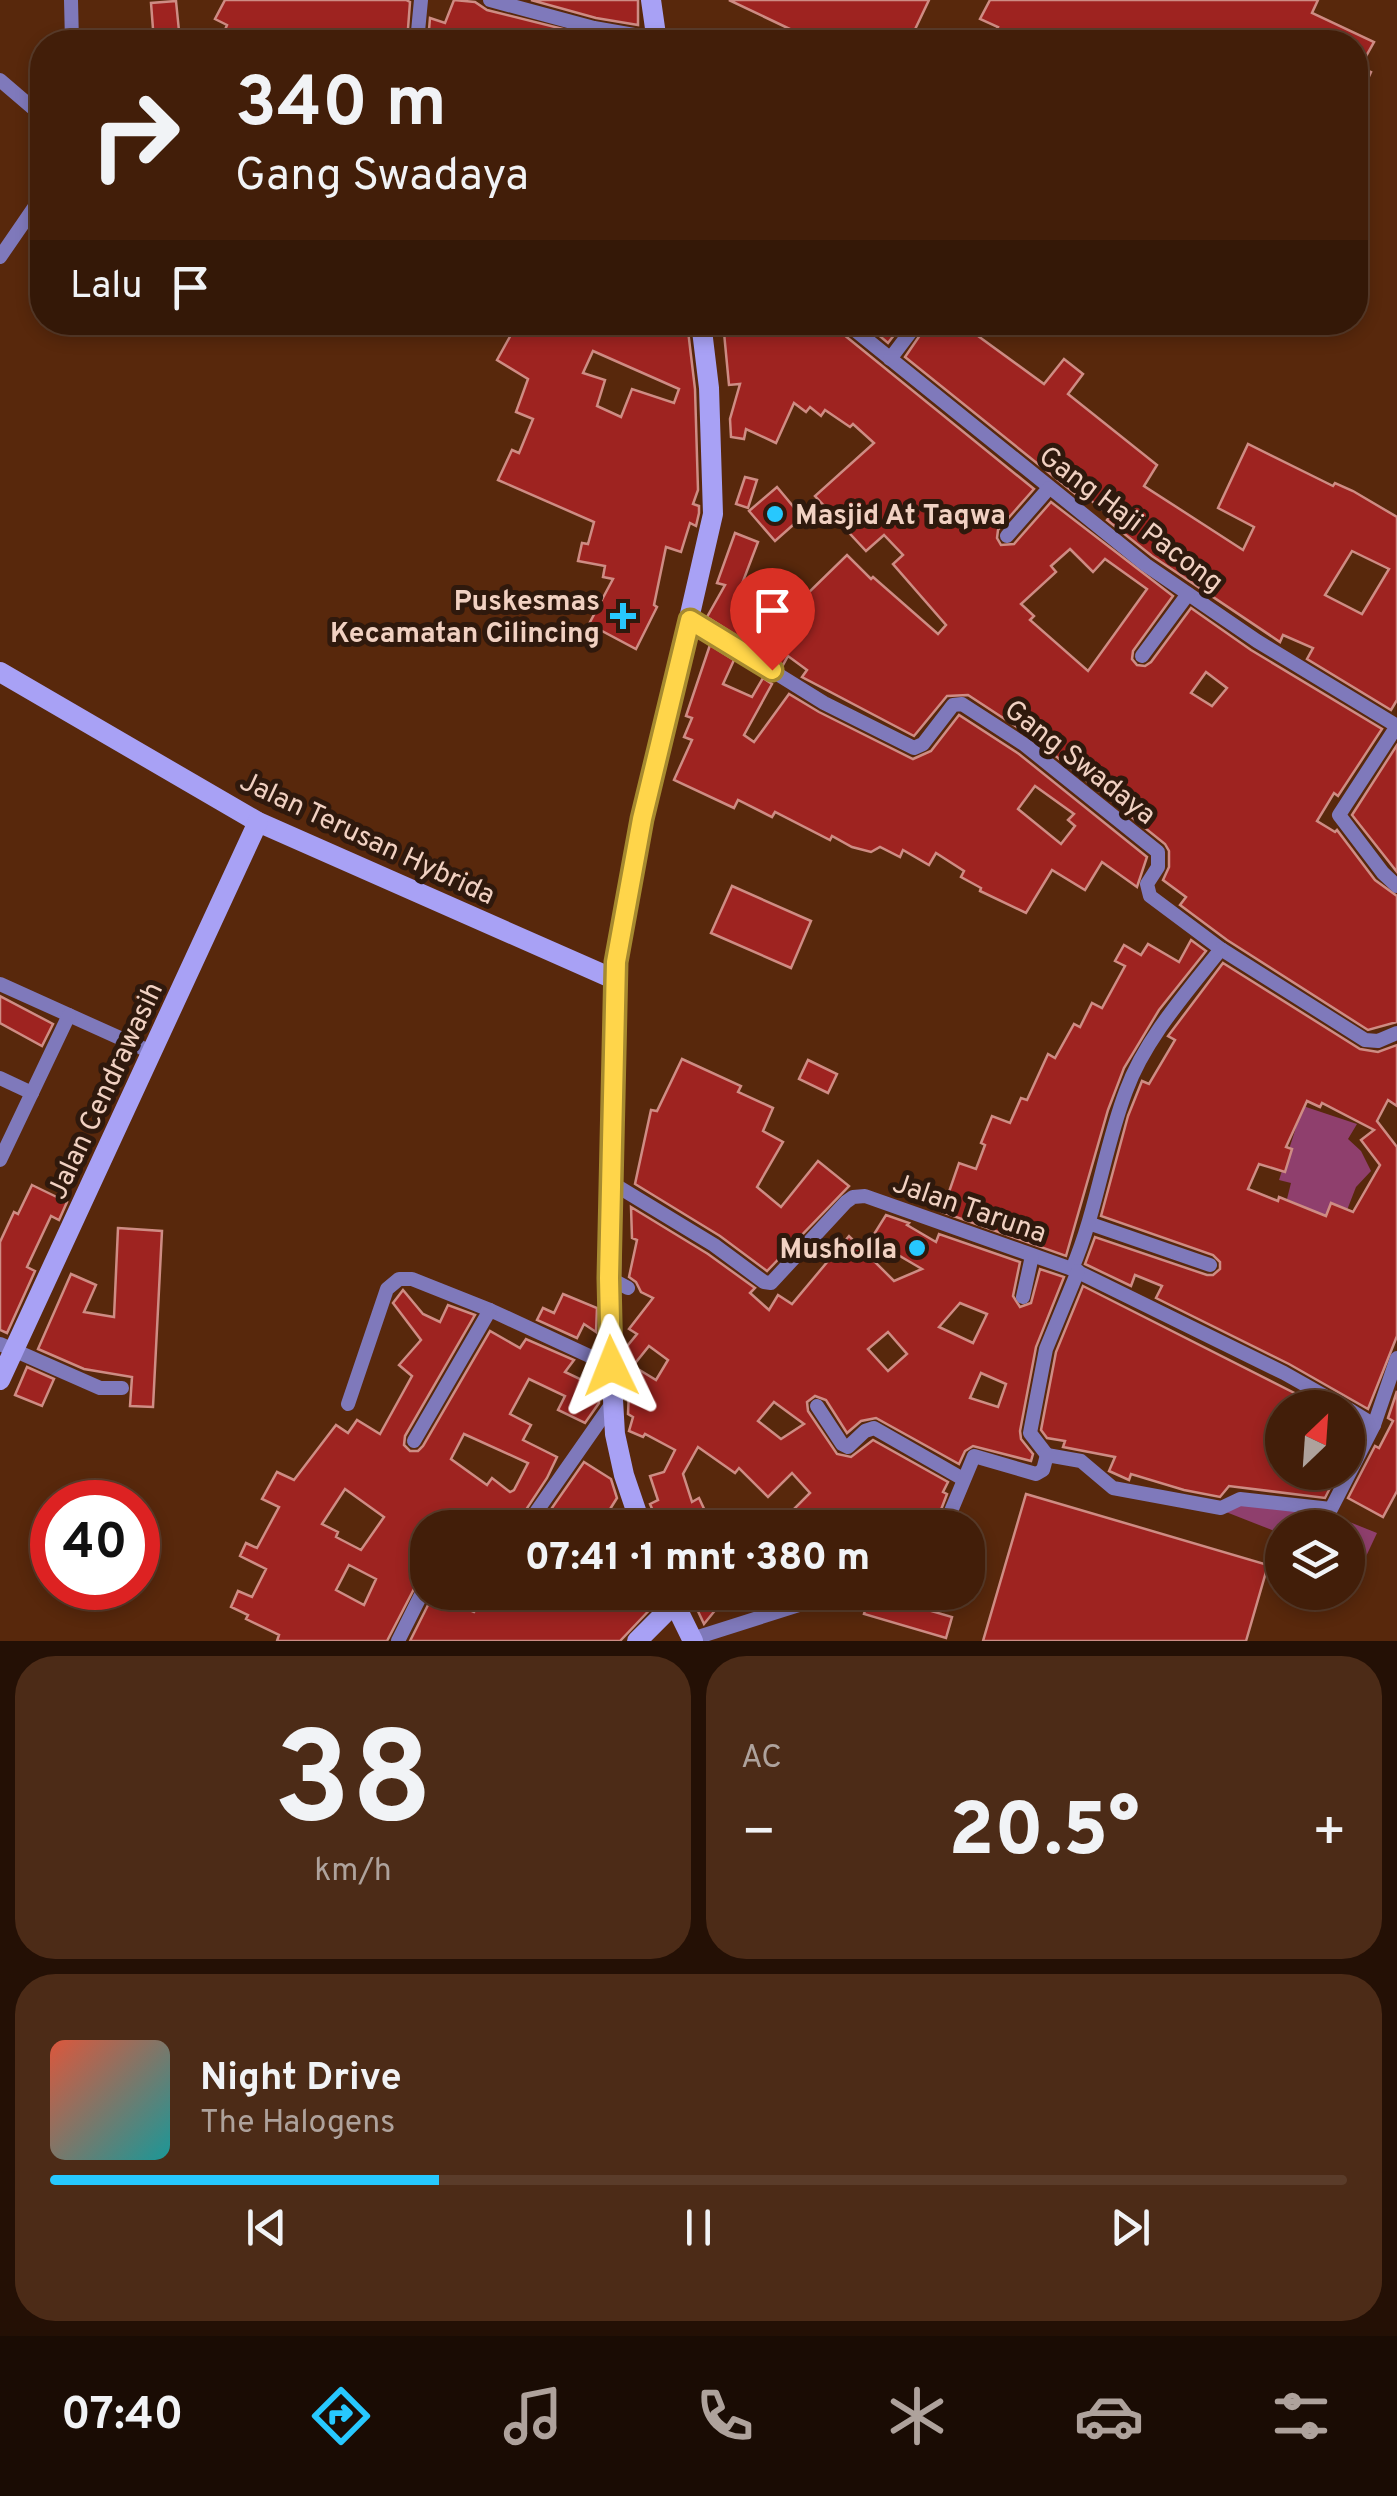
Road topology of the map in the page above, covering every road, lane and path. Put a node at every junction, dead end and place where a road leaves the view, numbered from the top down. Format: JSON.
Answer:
{"nodes":[{"id":1,"x":71,"y":0,"type":"edge"},
{"id":2,"x":421,"y":0,"type":"edge"},
{"id":3,"x":490,"y":0,"type":"edge"},
{"id":4,"x":651,"y":0,"type":"edge"},
{"id":5,"x":72,"y":30,"type":"edge"},
{"id":6,"x":418,"y":30,"type":"edge"},
{"id":7,"x":604,"y":30,"type":"edge"},
{"id":8,"x":655,"y":30,"type":"edge"},
{"id":9,"x":0,"y":80,"type":"edge"},
{"id":10,"x":30,"y":106,"type":"edge"},
{"id":11,"x":30,"y":213,"type":"edge"},
{"id":12,"x":0,"y":256,"type":"edge"},
{"id":13,"x":703,"y":335,"type":"edge"},
{"id":14,"x":860,"y":335,"type":"edge"},
{"id":15,"x":908,"y":335,"type":"edge"},
{"id":16,"x":890,"y":359,"type":"junction"},
{"id":17,"x":1049,"y":488,"type":"junction"},
{"id":18,"x":1006,"y":536,"type":"dead end"},
{"id":19,"x":1188,"y":594,"type":"junction"},
{"id":20,"x":690,"y":620,"type":"junction"},
{"id":21,"x":1142,"y":656,"type":"dead end"},
{"id":22,"x":0,"y":672,"type":"edge"},
{"id":23,"x":258,"y":822,"type":"junction"},
{"id":24,"x":1397,"y":886,"type":"edge"},
{"id":25,"x":1221,"y":949,"type":"junction"},
{"id":26,"x":616,"y":980,"type":"junction"},
{"id":27,"x":0,"y":984,"type":"edge"},
{"id":28,"x":69,"y":1015,"type":"junction"},
{"id":29,"x":1397,"y":1033,"type":"edge"},
{"id":30,"x":151,"y":1052,"type":"junction"},
{"id":31,"x":0,"y":1078,"type":"edge"},
{"id":32,"x":32,"y":1093,"type":"junction"},
{"id":33,"x":0,"y":1160,"type":"edge"},
{"id":34,"x":612,"y":1183,"type":"junction"},
{"id":35,"x":1090,"y":1224,"type":"junction"},
{"id":36,"x":1032,"y":1256,"type":"junction"},
{"id":37,"x":1210,"y":1264,"type":"dead end"},
{"id":38,"x":1075,"y":1270,"type":"junction"},
{"id":39,"x":1023,"y":1296,"type":"dead end"},
{"id":40,"x":490,"y":1310,"type":"junction"},
{"id":41,"x":7,"y":1348,"type":"edge"},
{"id":42,"x":1397,"y":1358,"type":"edge"},
{"id":43,"x":611,"y":1366,"type":"junction"},
{"id":44,"x":0,"y":1380,"type":"edge"},
{"id":45,"x":122,"y":1388,"type":"dead end"},
{"id":46,"x":1316,"y":1390,"type":"edge"},
{"id":47,"x":613,"y":1402,"type":"junction"},
{"id":48,"x":348,"y":1404,"type":"dead end"},
{"id":49,"x":817,"y":1406,"type":"dead end"},
{"id":50,"x":1365,"y":1419,"type":"edge"},
{"id":51,"x":1374,"y":1425,"type":"junction"},
{"id":52,"x":414,"y":1441,"type":"dead end"},
{"id":53,"x":1046,"y":1456,"type":"junction"},
{"id":54,"x":962,"y":1479,"type":"junction"},
{"id":55,"x":538,"y":1510,"type":"edge"},
{"id":56,"x":636,"y":1510,"type":"edge"},
{"id":57,"x":951,"y":1510,"type":"edge"},
{"id":58,"x":414,"y":1610,"type":"edge"},
{"id":59,"x":662,"y":1610,"type":"edge"},
{"id":60,"x":677,"y":1610,"type":"edge"},
{"id":61,"x":784,"y":1610,"type":"edge"},
{"id":62,"x":692,"y":1640,"type":"edge"},
{"id":63,"x":398,"y":1641,"type":"edge"},
{"id":64,"x":637,"y":1641,"type":"edge"}],
"edges":[{"from":1,"to":5,"type":"street"},
{"from":2,"to":6,"type":"street"},
{"from":3,"to":7,"type":"street"},
{"from":4,"to":8,"type":"street"},
{"from":9,"to":10,"type":"street"},
{"from":11,"to":12,"type":"street"},
{"from":13,"to":20,"type":"street"},
{"from":14,"to":16,"type":"street","name":"Gang Haji Pacong"},
{"from":15,"to":16,"type":"street"},
{"from":16,"to":17,"type":"street","name":"Gang Haji Pacong"},
{"from":17,"to":18,"type":"street"},
{"from":17,"to":19,"type":"street","name":"Gang Haji Pacong"},
{"from":19,"to":21,"type":"street"},
{"from":19,"to":24,"type":"street","name":"Gang Haji Pacong"},
{"from":20,"to":25,"type":"street","name":"Gang Swadaya"},
{"from":20,"to":26,"type":"street"},
{"from":22,"to":23,"type":"street","name":"Jalan Terusan Hybrida"},
{"from":23,"to":26,"type":"street","name":"Jalan Terusan Hybrida"},
{"from":23,"to":30,"type":"street","name":"Jalan Cendrawasih"},
{"from":25,"to":29,"type":"street","name":"Gang Swadaya"},
{"from":25,"to":35,"type":"street"},
{"from":26,"to":34,"type":"street"},
{"from":27,"to":28,"type":"street"},
{"from":28,"to":30,"type":"street"},
{"from":28,"to":32,"type":"street"},
{"from":30,"to":41,"type":"street","name":"Jalan Cendrawasih"},
{"from":31,"to":32,"type":"street"},
{"from":32,"to":33,"type":"street"},
{"from":34,"to":36,"type":"street","name":"Jalan Taruna"},
{"from":34,"to":43,"type":"street"},
{"from":35,"to":37,"type":"street"},
{"from":35,"to":38,"type":"street"},
{"from":36,"to":38,"type":"street","name":"Jalan Taruna"},
{"from":36,"to":39,"type":"street"},
{"from":38,"to":46,"type":"street","name":"Jalan Taruna"},
{"from":38,"to":53,"type":"street"},
{"from":40,"to":43,"type":"street"},
{"from":40,"to":48,"type":"street"},
{"from":40,"to":52,"type":"street"},
{"from":41,"to":44,"type":"street","name":"Jalan Cendrawasih"},
{"from":41,"to":45,"type":"street"},
{"from":42,"to":51,"type":"street"},
{"from":43,"to":47,"type":"street"},
{"from":47,"to":55,"type":"street"},
{"from":47,"to":56,"type":"street"},
{"from":49,"to":54,"type":"street"},
{"from":50,"to":51,"type":"street","name":"Jalan Taruna"},
{"from":51,"to":53,"type":"street"},
{"from":53,"to":54,"type":"street"},
{"from":54,"to":57,"type":"street"},
{"from":58,"to":63,"type":"street"},
{"from":59,"to":64,"type":"street"},
{"from":60,"to":62,"type":"street"},
{"from":61,"to":62,"type":"street"}]}
